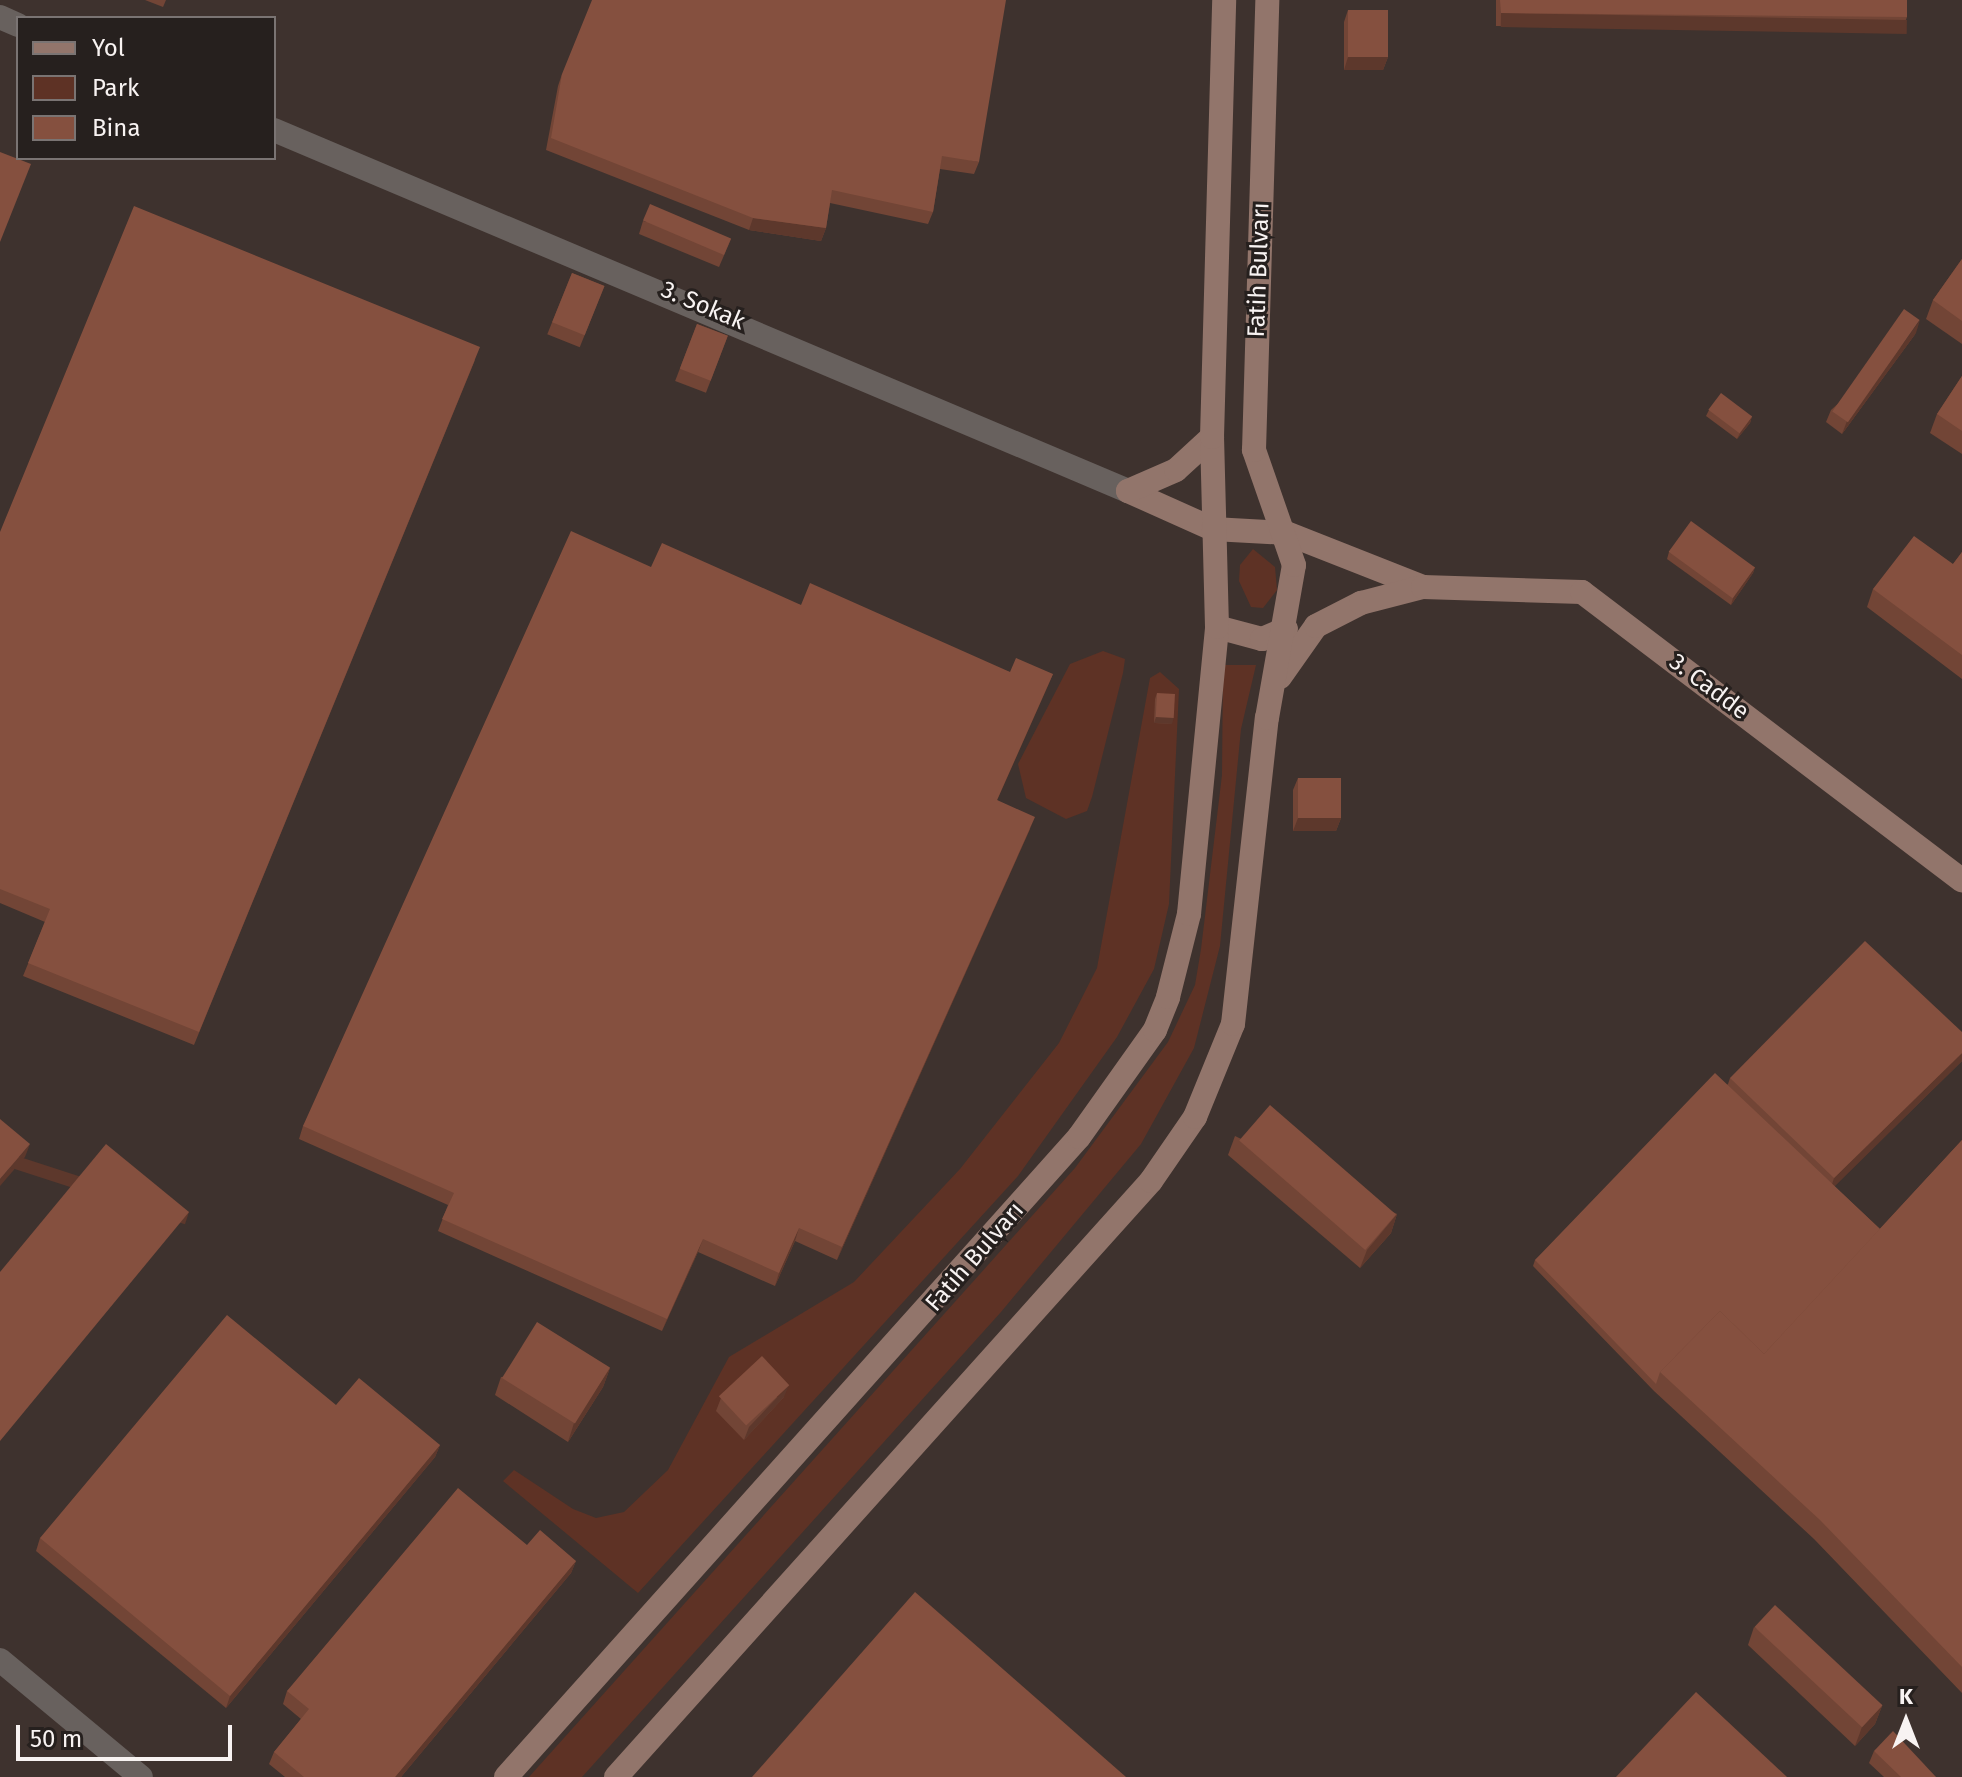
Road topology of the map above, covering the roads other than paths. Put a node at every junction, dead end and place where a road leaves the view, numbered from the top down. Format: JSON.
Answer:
{"nodes":[{"id":1,"x":1224,"y":0,"type":"edge"},
{"id":2,"x":1267,"y":0,"type":"edge"},
{"id":3,"x":276,"y":131,"type":"edge"},
{"id":4,"x":1212,"y":437,"type":"junction"},
{"id":5,"x":1128,"y":491,"type":"junction"},
{"id":6,"x":1213,"y":529,"type":"junction"},
{"id":7,"x":1286,"y":533,"type":"junction"},
{"id":8,"x":1423,"y":587,"type":"junction"},
{"id":9,"x":1217,"y":627,"type":"junction"},
{"id":10,"x":1286,"y":629,"type":"junction"},
{"id":11,"x":1275,"y":684,"type":"junction"},
{"id":12,"x":1962,"y":880,"type":"edge"},
{"id":13,"x":0,"y":1660,"type":"edge"},
{"id":14,"x":141,"y":1777,"type":"edge"},
{"id":15,"x":506,"y":1777,"type":"edge"},
{"id":16,"x":616,"y":1777,"type":"edge"}],
"edges":[{"from":1,"to":4,"type":"main road","name":"Fatih Bulvarı"},
{"from":2,"to":7,"type":"main road","name":"Fatih Bulvarı"},
{"from":3,"to":5,"type":"street","name":"3. Sokak"},
{"from":4,"to":5,"type":"main road"},
{"from":4,"to":6,"type":"main road","name":"Fatih Bulvarı"},
{"from":5,"to":6,"type":"main road"},
{"from":6,"to":7,"type":"main road"},
{"from":6,"to":9,"type":"main road","name":"Fatih Bulvarı"},
{"from":7,"to":8,"type":"main road"},
{"from":7,"to":10,"type":"main road","name":"Fatih Bulvarı"},
{"from":8,"to":11,"type":"main road"},
{"from":8,"to":12,"type":"main road","name":"3. Cadde"},
{"from":9,"to":10,"type":"main road"},
{"from":9,"to":15,"type":"main road","name":"Fatih Bulvarı"},
{"from":10,"to":11,"type":"main road","name":"Fatih Bulvarı"},
{"from":11,"to":16,"type":"main road","name":"Fatih Bulvarı"},
{"from":13,"to":14,"type":"street"}]}
